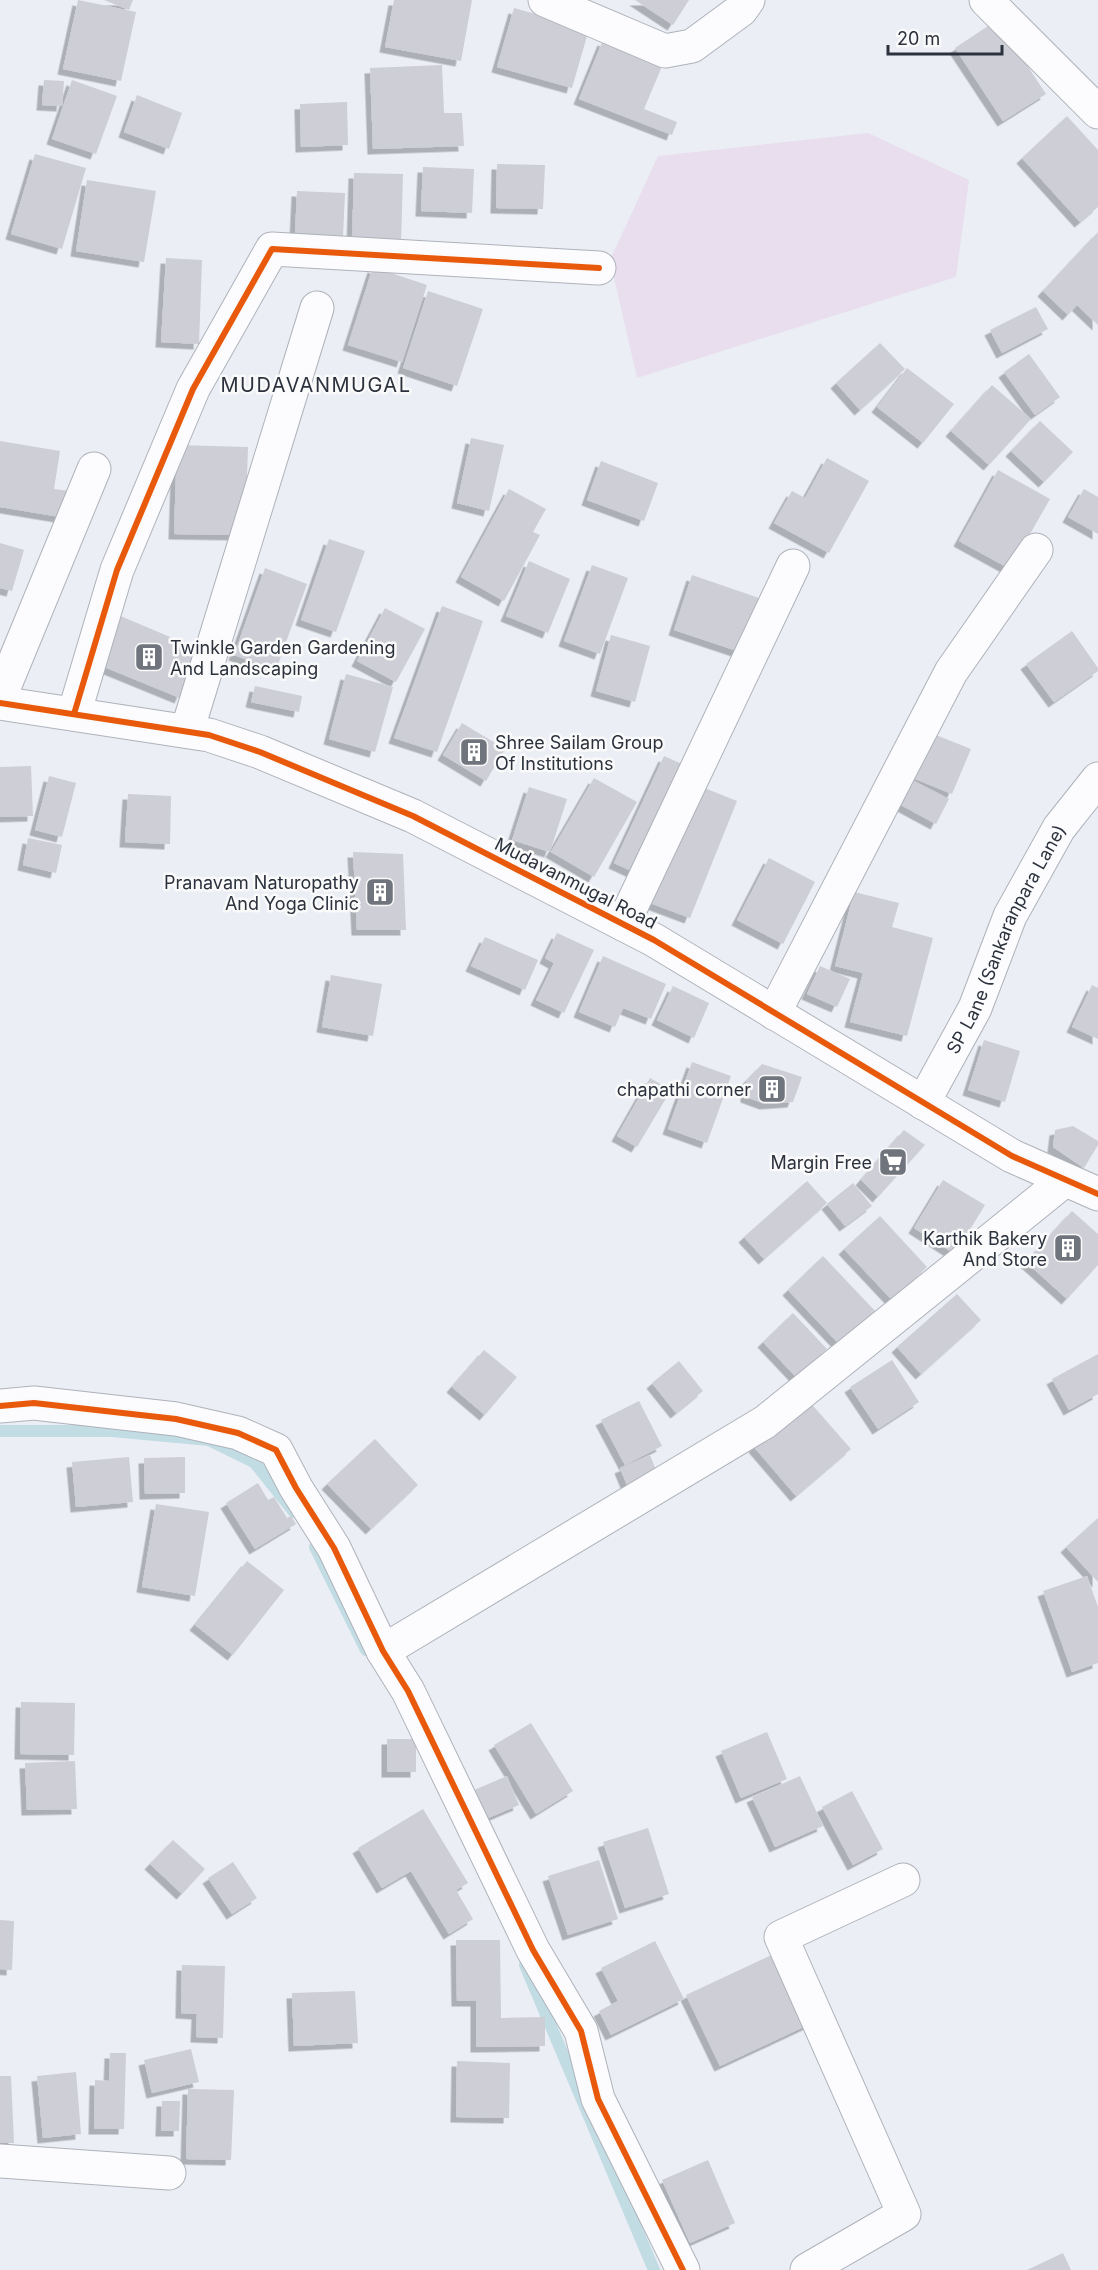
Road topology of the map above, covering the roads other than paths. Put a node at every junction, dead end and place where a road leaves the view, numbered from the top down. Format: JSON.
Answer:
{"nodes":[{"id":1,"x":545,"y":0,"type":"edge"},
{"id":2,"x":748,"y":0,"type":"edge"},
{"id":3,"x":986,"y":0,"type":"edge"},
{"id":4,"x":1098,"y":112,"type":"edge"},
{"id":5,"x":599,"y":268,"type":"dead end"},
{"id":6,"x":317,"y":308,"type":"dead end"},
{"id":7,"x":94,"y":469,"type":"dead end"},
{"id":8,"x":1036,"y":550,"type":"dead end"},
{"id":9,"x":793,"y":566,"type":"dead end"},
{"id":10,"x":0,"y":697,"type":"edge"},
{"id":11,"x":0,"y":702,"type":"edge"},
{"id":12,"x":74,"y":714,"type":"junction"},
{"id":13,"x":187,"y":731,"type":"junction"},
{"id":14,"x":1098,"y":779,"type":"edge"},
{"id":15,"x":623,"y":924,"type":"junction"},
{"id":16,"x":774,"y":1013,"type":"junction"},
{"id":17,"x":923,"y":1103,"type":"junction"},
{"id":18,"x":1065,"y":1180,"type":"junction"},
{"id":19,"x":1098,"y":1194,"type":"edge"},
{"id":20,"x":0,"y":1406,"type":"edge"},
{"id":21,"x":383,"y":1651,"type":"junction"},
{"id":22,"x":903,"y":1880,"type":"dead end"},
{"id":23,"x":0,"y":2161,"type":"edge"},
{"id":24,"x":169,"y":2173,"type":"dead end"},
{"id":25,"x":683,"y":2270,"type":"edge"},
{"id":26,"x":807,"y":2270,"type":"edge"}],
"edges":[{"from":1,"to":2,"type":"street"},
{"from":3,"to":4,"type":"street"},
{"from":5,"to":12,"type":"street"},
{"from":6,"to":13,"type":"street"},
{"from":7,"to":10,"type":"street"},
{"from":8,"to":16,"type":"street"},
{"from":9,"to":15,"type":"street"},
{"from":11,"to":12,"type":"street","name":"Mudavanmugal Road"},
{"from":12,"to":13,"type":"street","name":"Mudavanmugal Road"},
{"from":13,"to":15,"type":"street","name":"Mudavanmugal Road"},
{"from":14,"to":17,"type":"street","name":"SP Lane (Sankaranpara Lane)"},
{"from":15,"to":16,"type":"street","name":"Mudavanmugal Road"},
{"from":16,"to":17,"type":"street","name":"Mudavanmugal Road"},
{"from":17,"to":18,"type":"street","name":"Mudavanmugal Road"},
{"from":18,"to":19,"type":"street","name":"Mudavanmugal Road"},
{"from":18,"to":21,"type":"street"},
{"from":20,"to":21,"type":"street"},
{"from":21,"to":25,"type":"street"},
{"from":22,"to":26,"type":"street"},
{"from":23,"to":24,"type":"street"}]}
